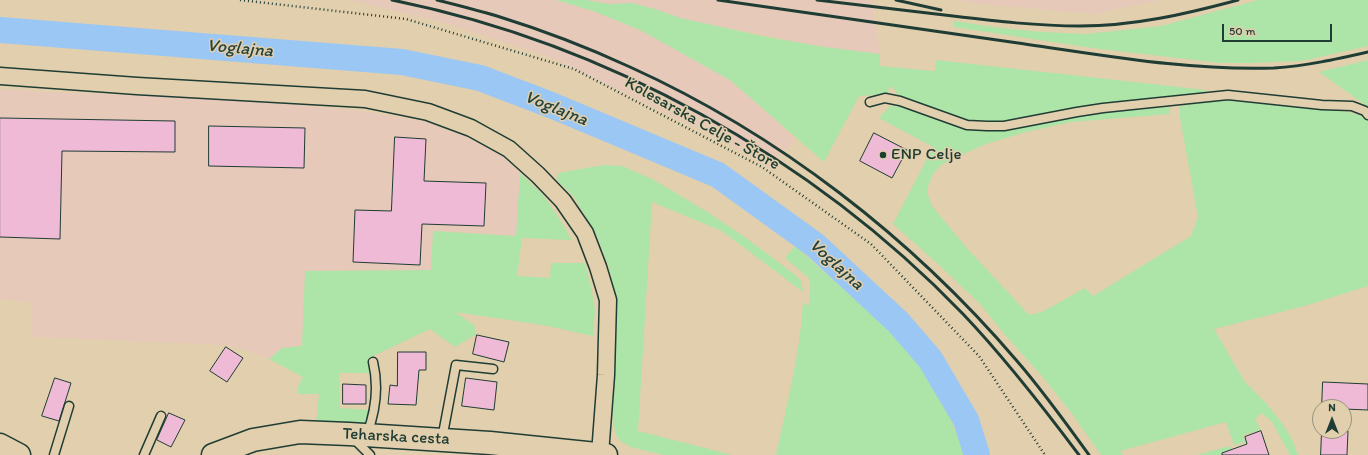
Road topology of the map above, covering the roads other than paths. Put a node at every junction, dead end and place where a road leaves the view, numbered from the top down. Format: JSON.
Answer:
{"nodes":[{"id":1,"x":0,"y":76,"type":"edge"},
{"id":2,"x":870,"y":102,"type":"dead end"},
{"id":3,"x":1368,"y":115,"type":"edge"},
{"id":4,"x":373,"y":362,"type":"dead end"},
{"id":5,"x":493,"y":369,"type":"dead end"},
{"id":6,"x":69,"y":406,"type":"dead end"},
{"id":7,"x":161,"y":416,"type":"dead end"},
{"id":8,"x":442,"y":440,"type":"junction"},
{"id":9,"x":362,"y":441,"type":"edge"},
{"id":10,"x":0,"y":445,"type":"edge"},
{"id":11,"x":603,"y":454,"type":"edge"},
{"id":12,"x":19,"y":455,"type":"edge"},
{"id":13,"x":54,"y":455,"type":"edge"},
{"id":14,"x":144,"y":455,"type":"edge"},
{"id":15,"x":213,"y":455,"type":"edge"}],
"edges":[{"from":1,"to":11,"type":"street"},
{"from":2,"to":3,"type":"lane"},
{"from":4,"to":9,"type":"lane"},
{"from":5,"to":8,"type":"lane"},
{"from":6,"to":13,"type":"lane"},
{"from":7,"to":14,"type":"lane"},
{"from":8,"to":9,"type":"street","name":"Teharska cesta"},
{"from":8,"to":11,"type":"street","name":"Teharska cesta"},
{"from":9,"to":15,"type":"street","name":"Teharska cesta"},
{"from":10,"to":12,"type":"street"}]}
